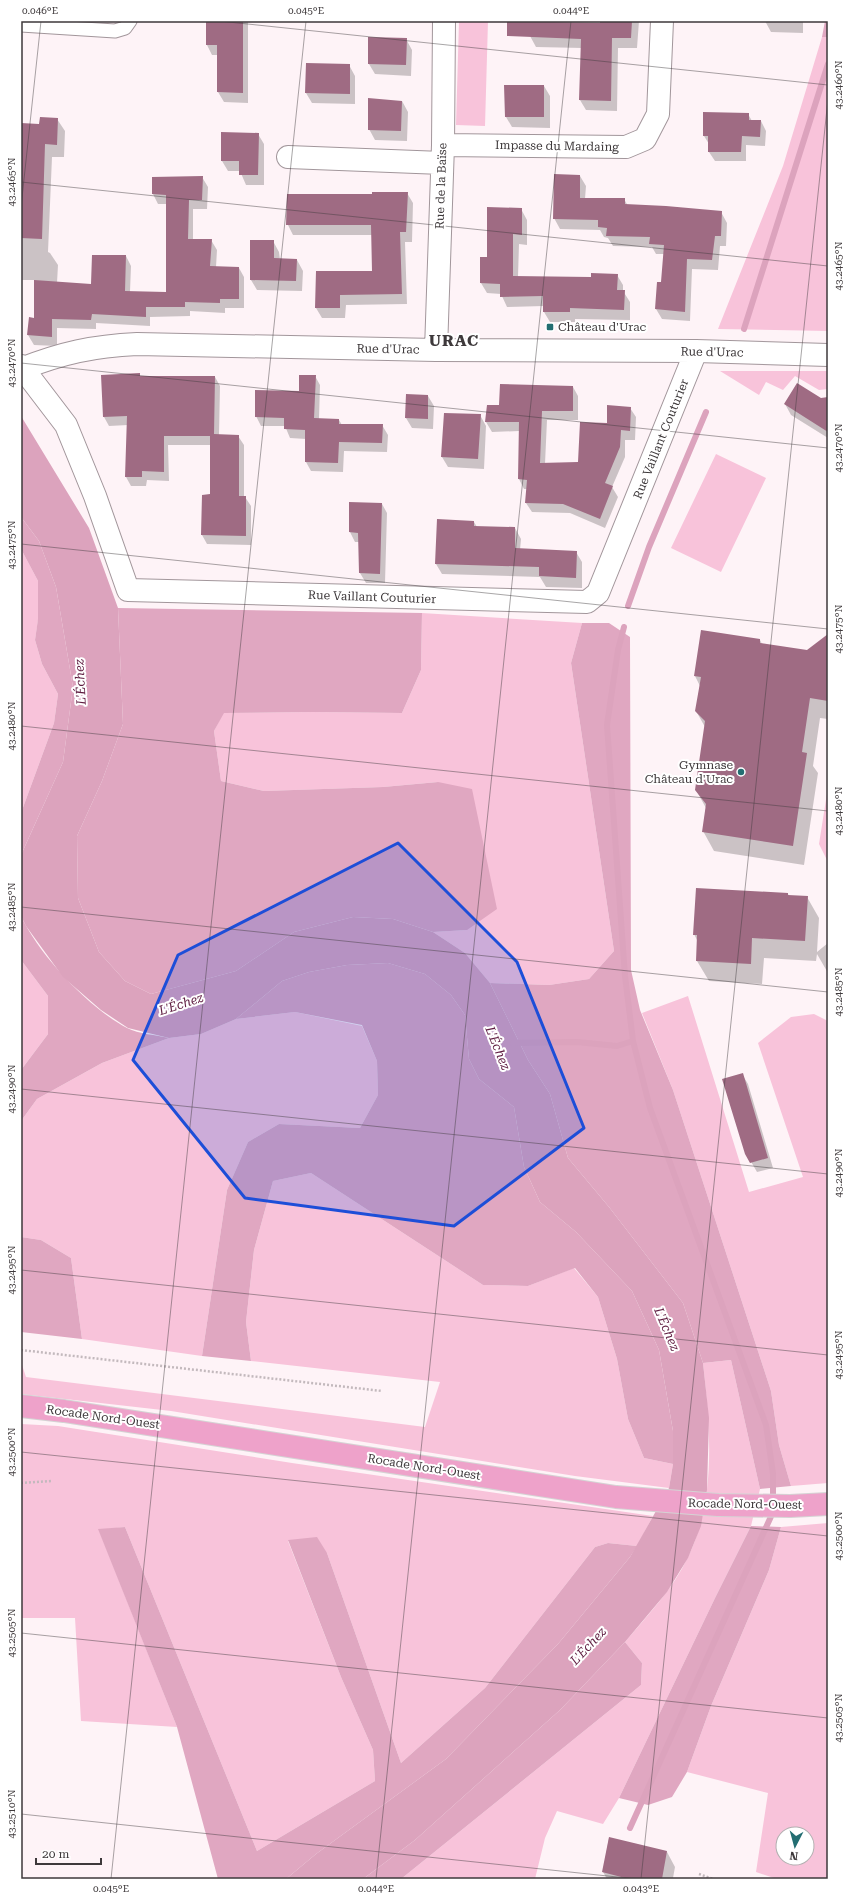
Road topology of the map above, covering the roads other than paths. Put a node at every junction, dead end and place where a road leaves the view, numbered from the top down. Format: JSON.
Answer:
{"nodes":[{"id":1,"x":130,"y":21,"type":"edge"},
{"id":2,"x":444,"y":21,"type":"edge"},
{"id":3,"x":662,"y":21,"type":"edge"},
{"id":4,"x":21,"y":25,"type":"edge"},
{"id":5,"x":442,"y":154,"type":"junction"},
{"id":6,"x":288,"y":157,"type":"dead end"},
{"id":7,"x":436,"y":350,"type":"junction"},
{"id":8,"x":696,"y":351,"type":"junction"},
{"id":9,"x":828,"y":355,"type":"edge"},
{"id":10,"x":22,"y":368,"type":"edge"},
{"id":11,"x":21,"y":1406,"type":"edge"},
{"id":12,"x":828,"y":1504,"type":"edge"}],
"edges":[{"from":1,"to":4,"type":"lane"},
{"from":2,"to":5,"type":"street","name":"Rue de la Baïse"},
{"from":3,"to":5,"type":"street","name":"Impasse du Mardaing"},
{"from":5,"to":6,"type":"street","name":"Impasse du Mardaing"},
{"from":5,"to":7,"type":"street","name":"Rue de la Baïse"},
{"from":7,"to":8,"type":"street","name":"Rue d'Urac"},
{"from":7,"to":10,"type":"street","name":"Rue d'Urac"},
{"from":8,"to":9,"type":"street","name":"Rue d'Urac"},
{"from":8,"to":10,"type":"street","name":"Rue Vaillant Couturier"},
{"from":11,"to":12,"type":"main road","name":"Rocade Nord-Ouest"}]}
